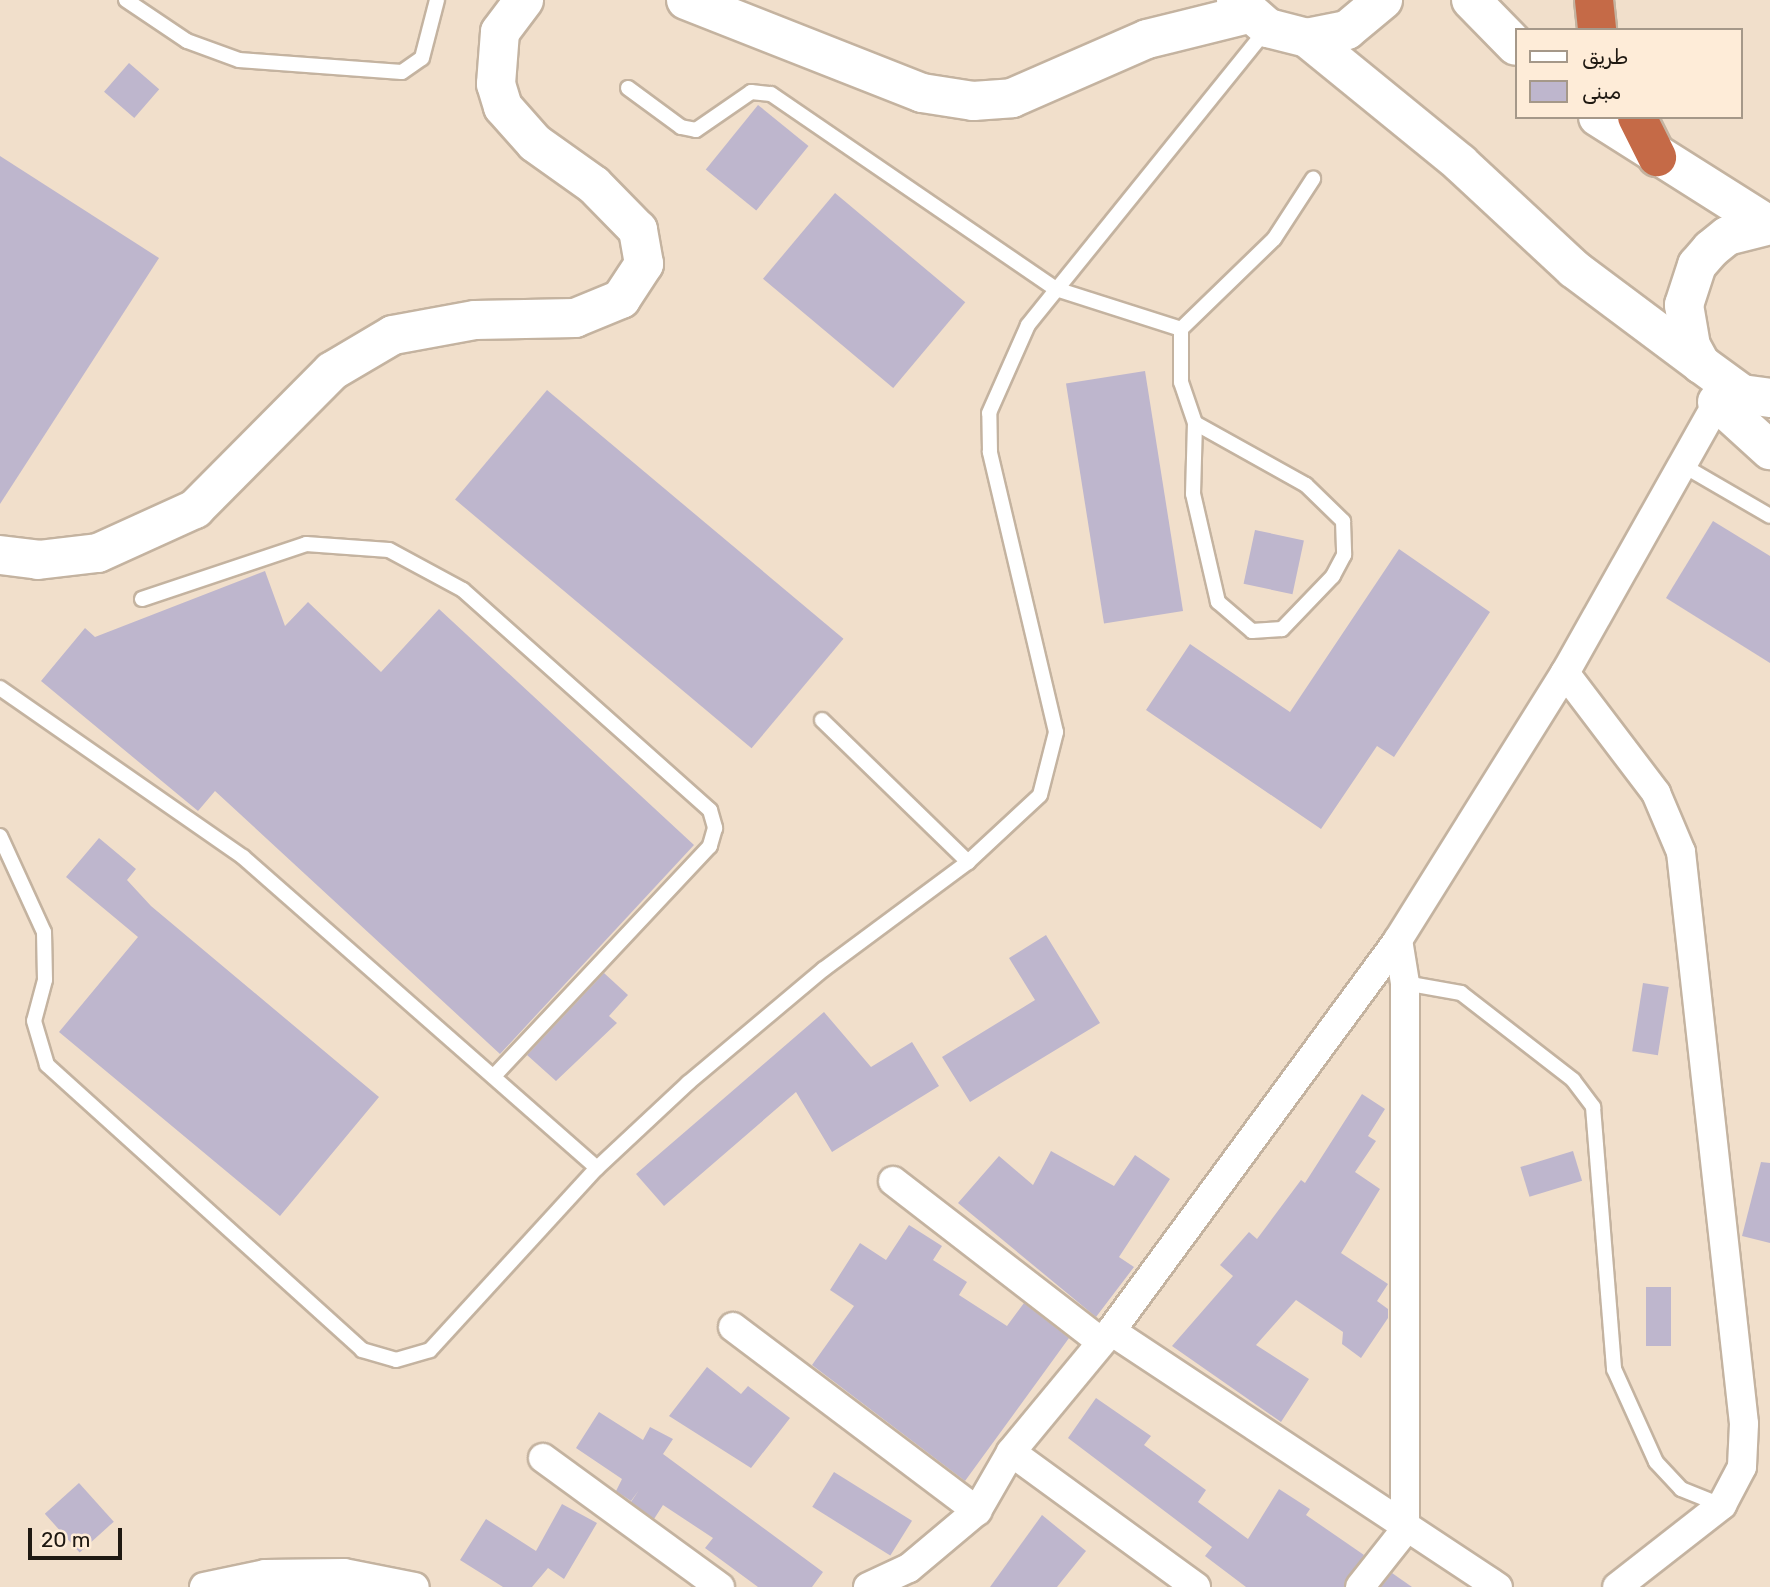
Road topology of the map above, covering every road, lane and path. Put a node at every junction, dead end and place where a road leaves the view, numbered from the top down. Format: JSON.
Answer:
{"nodes":[{"id":1,"x":126,"y":0,"type":"edge"},
{"id":2,"x":437,"y":0,"type":"edge"},
{"id":3,"x":524,"y":0,"type":"edge"},
{"id":4,"x":686,"y":0,"type":"edge"},
{"id":5,"x":1187,"y":0,"type":"edge"},
{"id":6,"x":1383,"y":0,"type":"edge"},
{"id":7,"x":1472,"y":0,"type":"edge"},
{"id":8,"x":1594,"y":0,"type":"edge"},
{"id":9,"x":1251,"y":14,"type":"edge"},
{"id":10,"x":1597,"y":28,"type":"edge"},
{"id":11,"x":1307,"y":38,"type":"junction"},
{"id":12,"x":1147,"y":39,"type":"junction"},
{"id":13,"x":1514,"y":44,"type":"edge"},
{"id":14,"x":628,"y":88,"type":"dead end"},
{"id":15,"x":1601,"y":119,"type":"edge"},
{"id":16,"x":1638,"y":119,"type":"edge"},
{"id":17,"x":1657,"y":157,"type":"junction"},
{"id":18,"x":1313,"y":178,"type":"dead end"},
{"id":19,"x":1769,"y":224,"type":"edge"},
{"id":20,"x":1056,"y":289,"type":"junction"},
{"id":21,"x":1181,"y":329,"type":"junction"},
{"id":22,"x":1715,"y":384,"type":"junction"},
{"id":23,"x":1770,"y":398,"type":"edge"},
{"id":24,"x":1195,"y":423,"type":"junction"},
{"id":25,"x":1770,"y":450,"type":"edge"},
{"id":26,"x":1685,"y":466,"type":"junction"},
{"id":27,"x":1770,"y":516,"type":"edge"},
{"id":28,"x":0,"y":555,"type":"edge"},
{"id":29,"x":142,"y":599,"type":"dead end"},
{"id":30,"x":1565,"y":673,"type":"junction"},
{"id":31,"x":0,"y":688,"type":"edge"},
{"id":32,"x":822,"y":720,"type":"dead end"},
{"id":33,"x":0,"y":836,"type":"edge"},
{"id":34,"x":968,"y":862,"type":"junction"},
{"id":35,"x":1398,"y":940,"type":"junction"},
{"id":36,"x":1405,"y":983,"type":"junction"},
{"id":37,"x":495,"y":1076,"type":"junction"},
{"id":38,"x":597,"y":1168,"type":"junction"},
{"id":39,"x":893,"y":1181,"type":"dead end"},
{"id":40,"x":733,"y":1327,"type":"dead end"},
{"id":41,"x":1105,"y":1336,"type":"junction"},
{"id":42,"x":1011,"y":1452,"type":"junction"},
{"id":43,"x":543,"y":1458,"type":"dead end"},
{"id":44,"x":1722,"y":1505,"type":"junction"},
{"id":45,"x":977,"y":1511,"type":"junction"},
{"id":46,"x":1405,"y":1530,"type":"junction"},
{"id":47,"x":915,"y":1578,"type":"edge"},
{"id":48,"x":204,"y":1587,"type":"edge"},
{"id":49,"x":415,"y":1587,"type":"edge"},
{"id":50,"x":719,"y":1587,"type":"edge"},
{"id":51,"x":868,"y":1587,"type":"edge"},
{"id":52,"x":1196,"y":1587,"type":"edge"},
{"id":53,"x":1360,"y":1587,"type":"edge"},
{"id":54,"x":1498,"y":1587,"type":"edge"},
{"id":55,"x":1617,"y":1587,"type":"edge"}],
"edges":[{"from":1,"to":2,"type":"lane"},
{"from":3,"to":28,"type":"main road"},
{"from":4,"to":12,"type":"main road"},
{"from":5,"to":12,"type":"main road"},
{"from":6,"to":11,"type":"main road"},
{"from":7,"to":13,"type":"main road"},
{"from":8,"to":10,"type":"highway"},
{"from":9,"to":11,"type":"main road"},
{"from":9,"to":12,"type":"main road"},
{"from":9,"to":20,"type":"lane"},
{"from":11,"to":22,"type":"main road"},
{"from":14,"to":20,"type":"lane"},
{"from":15,"to":17,"type":"main road"},
{"from":16,"to":17,"type":"highway"},
{"from":17,"to":19,"type":"main road"},
{"from":18,"to":21,"type":"lane"},
{"from":19,"to":22,"type":"main road"},
{"from":20,"to":21,"type":"lane"},
{"from":20,"to":34,"type":"lane"},
{"from":21,"to":24,"type":"lane"},
{"from":22,"to":23,"type":"main road"},
{"from":22,"to":25,"type":"main road"},
{"from":22,"to":26,"type":"street"},
{"from":24,"to":24,"type":"lane"},
{"from":26,"to":27,"type":"lane"},
{"from":26,"to":30,"type":"street"},
{"from":29,"to":37,"type":"lane"},
{"from":30,"to":35,"type":"street"},
{"from":30,"to":44,"type":"street"},
{"from":31,"to":37,"type":"lane"},
{"from":32,"to":34,"type":"lane"},
{"from":33,"to":38,"type":"lane"},
{"from":34,"to":38,"type":"lane"},
{"from":35,"to":36,"type":"street"},
{"from":35,"to":41,"type":"street"},
{"from":36,"to":44,"type":"lane"},
{"from":36,"to":46,"type":"street"},
{"from":37,"to":38,"type":"lane"},
{"from":39,"to":41,"type":"street"},
{"from":40,"to":45,"type":"street"},
{"from":41,"to":42,"type":"street"},
{"from":41,"to":46,"type":"street"},
{"from":42,"to":45,"type":"street"},
{"from":42,"to":52,"type":"street"},
{"from":43,"to":50,"type":"street"},
{"from":44,"to":55,"type":"street"},
{"from":45,"to":47,"type":"street"},
{"from":46,"to":53,"type":"street"},
{"from":46,"to":54,"type":"street"},
{"from":47,"to":51,"type":"street"},
{"from":48,"to":49,"type":"street"}]}
